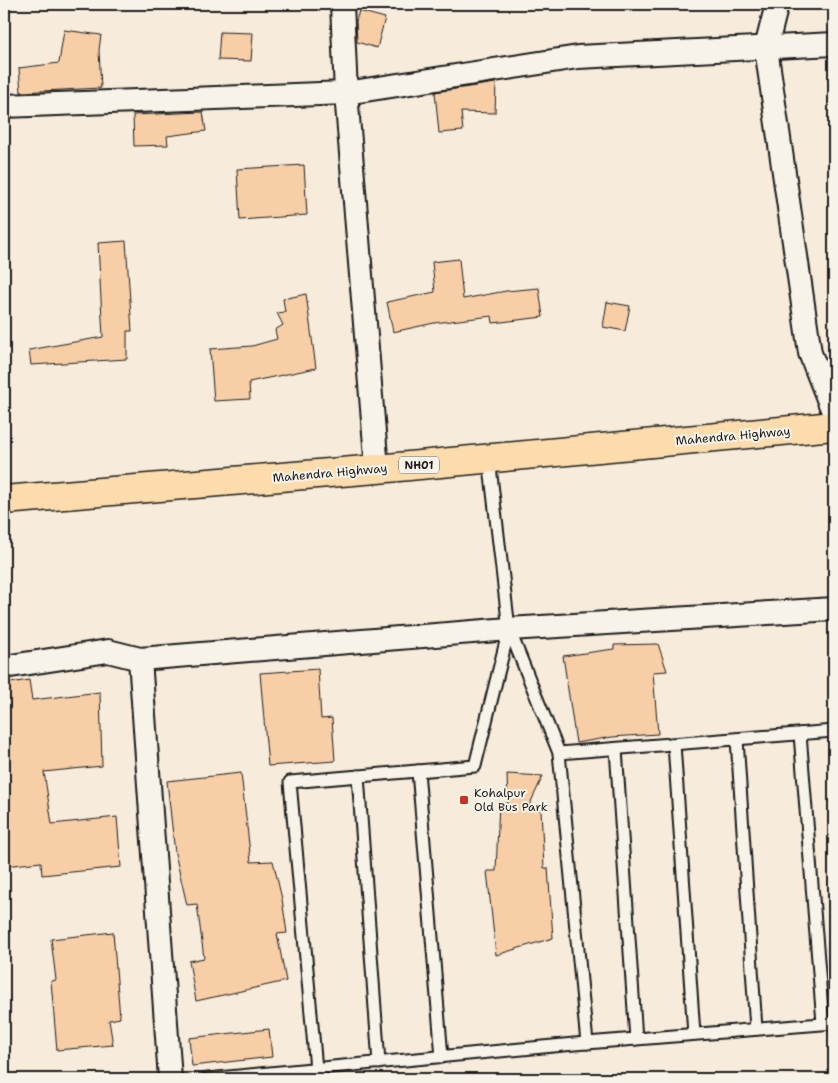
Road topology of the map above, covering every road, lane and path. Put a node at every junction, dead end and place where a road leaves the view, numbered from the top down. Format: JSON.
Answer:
{"nodes":[{"id":1,"x":342,"y":4,"type":"edge"},
{"id":2,"x":777,"y":4,"type":"edge"},
{"id":3,"x":834,"y":44,"type":"edge"},
{"id":4,"x":766,"y":48,"type":"junction"},
{"id":5,"x":346,"y":93,"type":"junction"},
{"id":6,"x":4,"y":106,"type":"edge"},
{"id":7,"x":834,"y":414,"type":"edge"},
{"id":8,"x":834,"y":426,"type":"edge"},
{"id":9,"x":489,"y":458,"type":"junction"},
{"id":10,"x":378,"y":469,"type":"junction"},
{"id":11,"x":4,"y":500,"type":"edge"},
{"id":12,"x":834,"y":609,"type":"edge"},
{"id":13,"x":508,"y":629,"type":"junction"},
{"id":14,"x":140,"y":659,"type":"junction"},
{"id":15,"x":4,"y":667,"type":"edge"},
{"id":16,"x":834,"y":732,"type":"edge"},
{"id":17,"x":800,"y":734,"type":"junction"},
{"id":18,"x":737,"y":739,"type":"junction"},
{"id":19,"x":674,"y":744,"type":"junction"},
{"id":20,"x":616,"y":749,"type":"junction"},
{"id":21,"x":559,"y":753,"type":"junction"},
{"id":22,"x":418,"y":771,"type":"junction"},
{"id":23,"x":358,"y":776,"type":"junction"},
{"id":24,"x":828,"y":1023,"type":"edge"},
{"id":25,"x":756,"y":1029,"type":"junction"},
{"id":26,"x":694,"y":1034,"type":"junction"},
{"id":27,"x":636,"y":1039,"type":"junction"},
{"id":28,"x":587,"y":1043,"type":"junction"},
{"id":29,"x":442,"y":1057,"type":"junction"},
{"id":30,"x":379,"y":1063,"type":"junction"},
{"id":31,"x":316,"y":1069,"type":"junction"},
{"id":32,"x":170,"y":1079,"type":"edge"},
{"id":33,"x":208,"y":1079,"type":"edge"}],
"edges":[{"from":1,"to":5,"type":"street"},
{"from":2,"to":4,"type":"street"},
{"from":3,"to":4,"type":"street"},
{"from":4,"to":5,"type":"street"},
{"from":4,"to":7,"type":"street"},
{"from":5,"to":6,"type":"street"},
{"from":5,"to":10,"type":"street"},
{"from":8,"to":9,"type":"highway","name":"Mahendra Highway","number":"NH01"},
{"from":9,"to":10,"type":"highway","name":"Mahendra Highway","number":"NH01"},
{"from":9,"to":13,"type":"lane"},
{"from":10,"to":11,"type":"highway","name":"Mahendra Highway","number":"NH01"},
{"from":12,"to":13,"type":"street"},
{"from":13,"to":14,"type":"street"},
{"from":13,"to":21,"type":"lane"},
{"from":13,"to":22,"type":"lane"},
{"from":14,"to":15,"type":"street"},
{"from":14,"to":32,"type":"street"},
{"from":16,"to":17,"type":"lane"},
{"from":17,"to":18,"type":"lane"},
{"from":17,"to":24,"type":"lane"},
{"from":18,"to":19,"type":"lane"},
{"from":18,"to":25,"type":"lane"},
{"from":19,"to":20,"type":"lane"},
{"from":19,"to":26,"type":"lane"},
{"from":20,"to":21,"type":"lane"},
{"from":20,"to":27,"type":"lane"},
{"from":21,"to":28,"type":"lane"},
{"from":22,"to":23,"type":"lane"},
{"from":22,"to":29,"type":"lane"},
{"from":23,"to":30,"type":"lane"},
{"from":23,"to":31,"type":"lane"},
{"from":24,"to":25,"type":"lane"},
{"from":25,"to":26,"type":"lane"},
{"from":26,"to":27,"type":"lane"},
{"from":27,"to":28,"type":"lane"},
{"from":28,"to":29,"type":"lane"},
{"from":29,"to":30,"type":"lane"},
{"from":30,"to":31,"type":"lane"},
{"from":31,"to":33,"type":"lane"}]}
